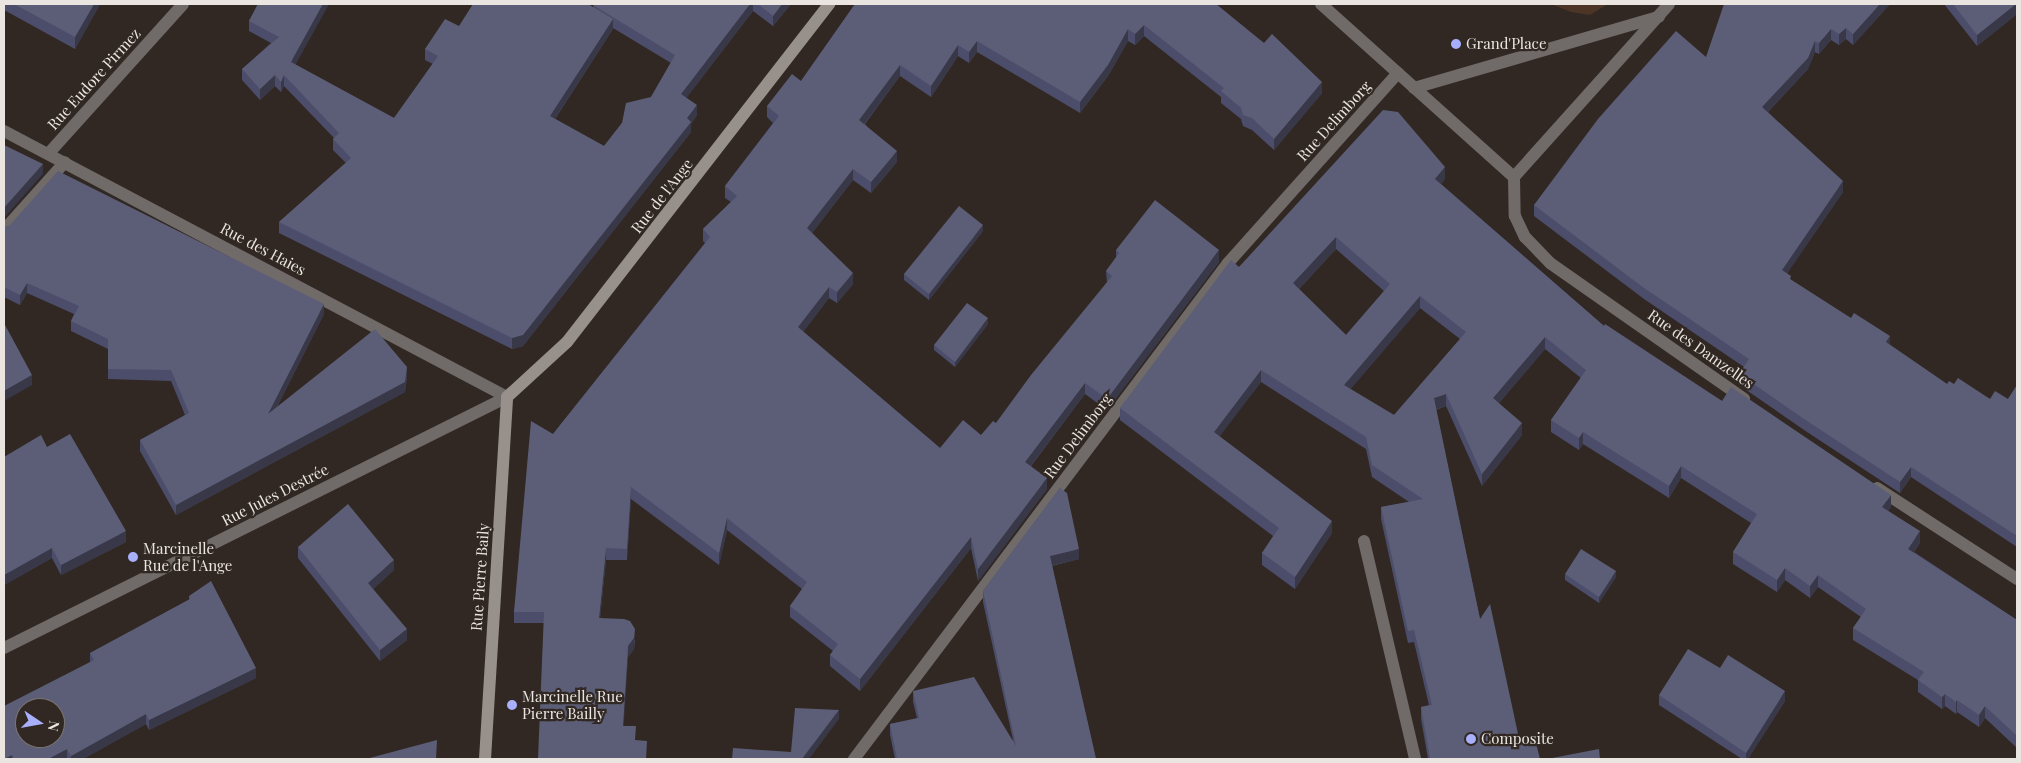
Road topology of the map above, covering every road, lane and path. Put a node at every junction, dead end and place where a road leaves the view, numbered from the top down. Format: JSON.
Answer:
{"nodes":[{"id":1,"x":183,"y":4,"type":"edge"},
{"id":2,"x":829,"y":4,"type":"edge"},
{"id":3,"x":1321,"y":4,"type":"edge"},
{"id":4,"x":1669,"y":4,"type":"edge"},
{"id":5,"x":1659,"y":17,"type":"junction"},
{"id":6,"x":1398,"y":73,"type":"junction"},
{"id":7,"x":1414,"y":88,"type":"junction"},
{"id":8,"x":4,"y":130,"type":"edge"},
{"id":9,"x":49,"y":153,"type":"junction"},
{"id":10,"x":65,"y":162,"type":"junction"},
{"id":11,"x":1514,"y":178,"type":"junction"},
{"id":12,"x":4,"y":230,"type":"edge"},
{"id":13,"x":507,"y":396,"type":"junction"},
{"id":14,"x":1754,"y":406,"type":"edge"},
{"id":15,"x":1868,"y":482,"type":"edge"},
{"id":16,"x":1364,"y":541,"type":"dead end"},
{"id":17,"x":2017,"y":579,"type":"edge"},
{"id":18,"x":4,"y":648,"type":"edge"},
{"id":19,"x":485,"y":759,"type":"edge"},
{"id":20,"x":854,"y":759,"type":"edge"},
{"id":21,"x":1416,"y":759,"type":"edge"}],
"edges":[{"from":1,"to":9,"type":"street","name":"Rue Eudore Pirmez"},
{"from":2,"to":13,"type":"main road","name":"Rue de l'Ange"},
{"from":3,"to":6,"type":"street"},
{"from":4,"to":5,"type":"street"},
{"from":5,"to":7,"type":"street"},
{"from":5,"to":11,"type":"street"},
{"from":6,"to":7,"type":"street"},
{"from":6,"to":20,"type":"street","name":"Rue Delimborg"},
{"from":7,"to":11,"type":"street"},
{"from":8,"to":9,"type":"street","name":"Rue des Haies"},
{"from":9,"to":10,"type":"street","name":"Rue des Haies"},
{"from":10,"to":12,"type":"street"},
{"from":10,"to":13,"type":"street","name":"Rue des Haies"},
{"from":11,"to":14,"type":"street","name":"Rue des Damzelles"},
{"from":13,"to":18,"type":"street","name":"Rue Jules Destrée"},
{"from":13,"to":19,"type":"main road","name":"Rue Pierre Baily"},
{"from":15,"to":17,"type":"street"},
{"from":16,"to":21,"type":"street"}]}
